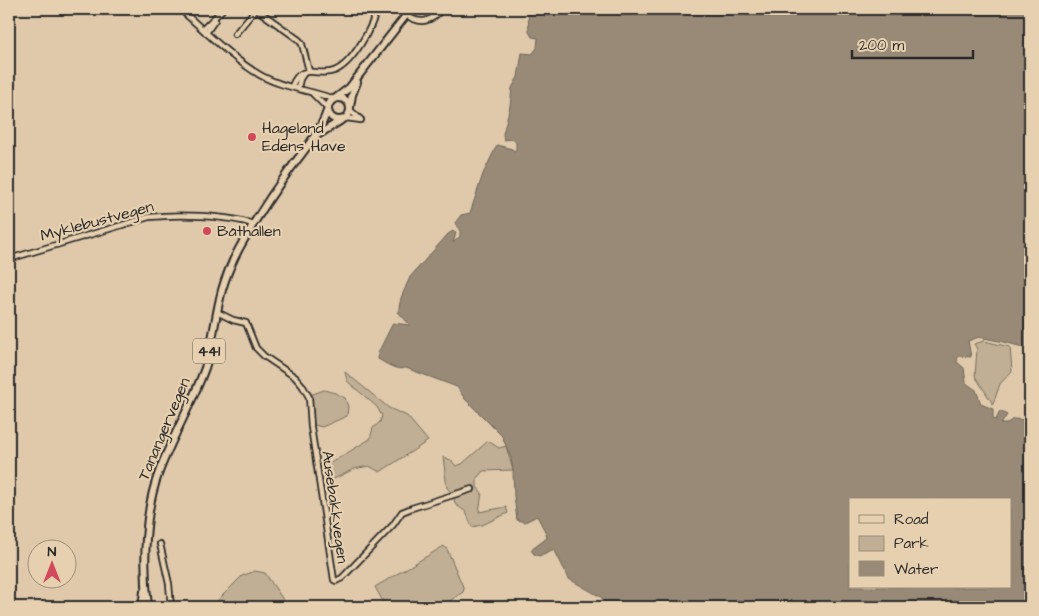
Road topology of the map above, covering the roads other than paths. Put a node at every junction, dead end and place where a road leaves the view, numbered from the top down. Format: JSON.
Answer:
{"nodes":[{"id":1,"x":180,"y":9,"type":"edge"},
{"id":2,"x":223,"y":9,"type":"edge"},
{"id":3,"x":246,"y":9,"type":"edge"},
{"id":4,"x":378,"y":9,"type":"edge"},
{"id":5,"x":411,"y":9,"type":"edge"},
{"id":6,"x":422,"y":9,"type":"edge"},
{"id":7,"x":432,"y":9,"type":"edge"},
{"id":8,"x":442,"y":9,"type":"edge"},
{"id":9,"x":255,"y":10,"type":"edge"},
{"id":10,"x":406,"y":15,"type":"junction"},
{"id":11,"x":205,"y":31,"type":"junction"},
{"id":12,"x":235,"y":34,"type":"dead end"},
{"id":13,"x":364,"y":70,"type":"junction"},
{"id":14,"x":307,"y":72,"type":"junction"},
{"id":15,"x":292,"y":86,"type":"junction"},
{"id":16,"x":298,"y":88,"type":"junction"},
{"id":17,"x":310,"y":92,"type":"junction"},
{"id":18,"x":335,"y":99,"type":"junction"},
{"id":19,"x":350,"y":108,"type":"junction"},
{"id":20,"x":327,"y":110,"type":"junction"},
{"id":21,"x":343,"y":119,"type":"junction"},
{"id":22,"x":313,"y":138,"type":"junction"},
{"id":23,"x":253,"y":224,"type":"junction"},
{"id":24,"x":9,"y":259,"type":"edge"},
{"id":25,"x":217,"y":312,"type":"junction"},
{"id":26,"x":472,"y":489,"type":"dead end"},
{"id":27,"x":160,"y":544,"type":"dead end"},
{"id":28,"x":146,"y":580,"type":"junction"},
{"id":29,"x":142,"y":607,"type":"edge"},
{"id":30,"x":148,"y":607,"type":"edge"},
{"id":31,"x":171,"y":607,"type":"edge"}],
"edges":[{"from":1,"to":11,"type":"street"},
{"from":2,"to":11,"type":"street"},
{"from":3,"to":9,"type":"street"},
{"from":4,"to":14,"type":"street"},
{"from":5,"to":10,"type":"main road","number":"441"},
{"from":6,"to":7,"type":"main road"},
{"from":8,"to":10,"type":"street"},
{"from":9,"to":12,"type":"street"},
{"from":9,"to":14,"type":"street"},
{"from":10,"to":13,"type":"main road","number":"441"},
{"from":11,"to":15,"type":"street"},
{"from":13,"to":18,"type":"main road","number":"441"},
{"from":13,"to":19,"type":"main road","number":"441"},
{"from":14,"to":15,"type":"street"},
{"from":14,"to":16,"type":"street"},
{"from":15,"to":16,"type":"street"},
{"from":16,"to":17,"type":"street"},
{"from":17,"to":18,"type":"street"},
{"from":17,"to":20,"type":"street"},
{"from":18,"to":19,"type":"main road"},
{"from":18,"to":20,"type":"main road","number":"441"},
{"from":19,"to":21,"type":"main road","number":"441"},
{"from":19,"to":21,"type":"street","name":"Tanangervegen"},
{"from":20,"to":21,"type":"main road"},
{"from":20,"to":22,"type":"main road","name":"Tanangervegen","number":"441"},
{"from":21,"to":22,"type":"main road","name":"Tanangervegen","number":"441"},
{"from":22,"to":23,"type":"main road","name":"Tanangervegen","number":"441"},
{"from":23,"to":24,"type":"street","name":"Myklebustvegen"},
{"from":23,"to":25,"type":"main road","name":"Tanangervegen","number":"441"},
{"from":25,"to":26,"type":"street","name":"Ausebakkvegen"},
{"from":25,"to":28,"type":"main road","name":"Tanangervegen","number":"441"},
{"from":27,"to":31,"type":"street"},
{"from":28,"to":29,"type":"main road","name":"Tanangervegen","number":"441"},
{"from":28,"to":30,"type":"main road","name":"Tanangervegen","number":"441"}]}
